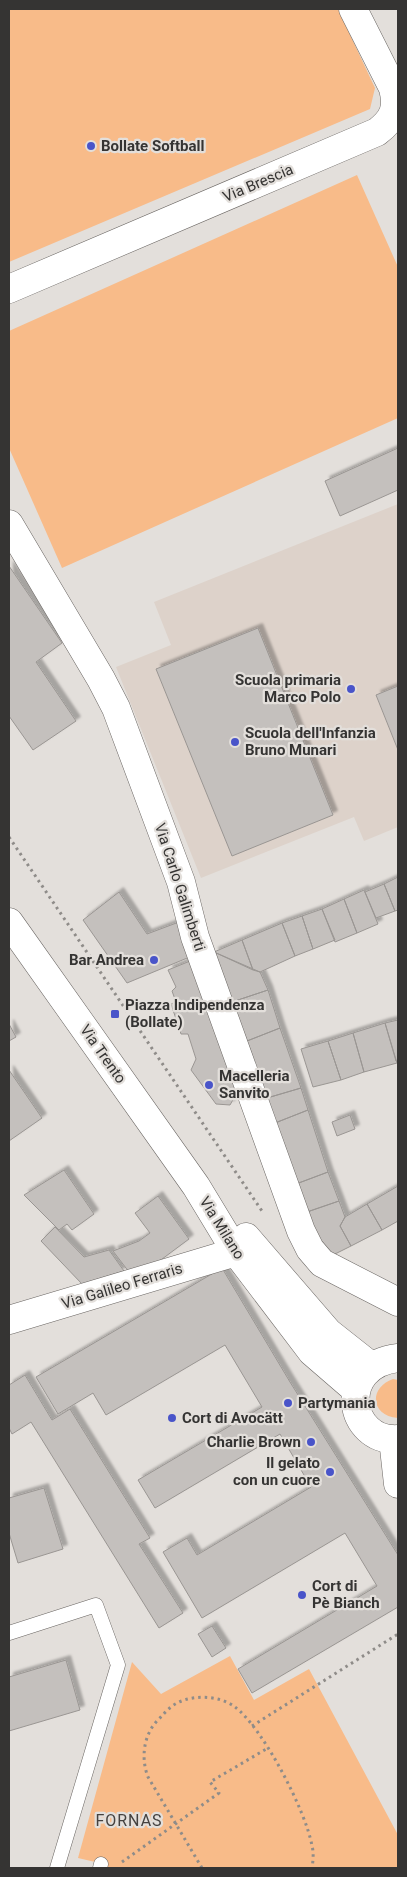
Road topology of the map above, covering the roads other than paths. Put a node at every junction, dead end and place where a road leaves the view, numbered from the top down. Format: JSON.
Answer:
{"nodes":[{"id":1,"x":353,"y":9,"type":"edge"},
{"id":2,"x":9,"y":289,"type":"edge"},
{"id":3,"x":9,"y":524,"type":"edge"},
{"id":4,"x":9,"y":922,"type":"edge"},
{"id":5,"x":196,"y":1186,"type":"junction"},
{"id":6,"x":236,"y":1252,"type":"junction"},
{"id":7,"x":398,"y":1302,"type":"edge"},
{"id":8,"x":9,"y":1320,"type":"edge"},
{"id":9,"x":398,"y":1358,"type":"edge"},
{"id":10,"x":371,"y":1366,"type":"junction"},
{"id":11,"x":356,"y":1390,"type":"junction"},
{"id":12,"x":396,"y":1439,"type":"edge"},
{"id":13,"x":398,"y":1484,"type":"edge"},
{"id":14,"x":9,"y":1633,"type":"edge"},
{"id":15,"x":57,"y":1868,"type":"edge"}],
"edges":[{"from":1,"to":2,"type":"street","name":"Via Brescia"},
{"from":3,"to":7,"type":"street","name":"Via Carlo Galimberti"},
{"from":4,"to":5,"type":"street","name":"Via Trento"},
{"from":5,"to":6,"type":"street","name":"Via Milano"},
{"from":5,"to":10,"type":"street","name":"Via Milano"},
{"from":6,"to":8,"type":"street","name":"Via Galileo Ferraris"},
{"from":6,"to":11,"type":"street","name":"Via Milano"},
{"from":9,"to":10,"type":"street"},
{"from":10,"to":11,"type":"street"},
{"from":11,"to":12,"type":"street"},
{"from":12,"to":13,"type":"street"},
{"from":14,"to":15,"type":"lane"}]}
